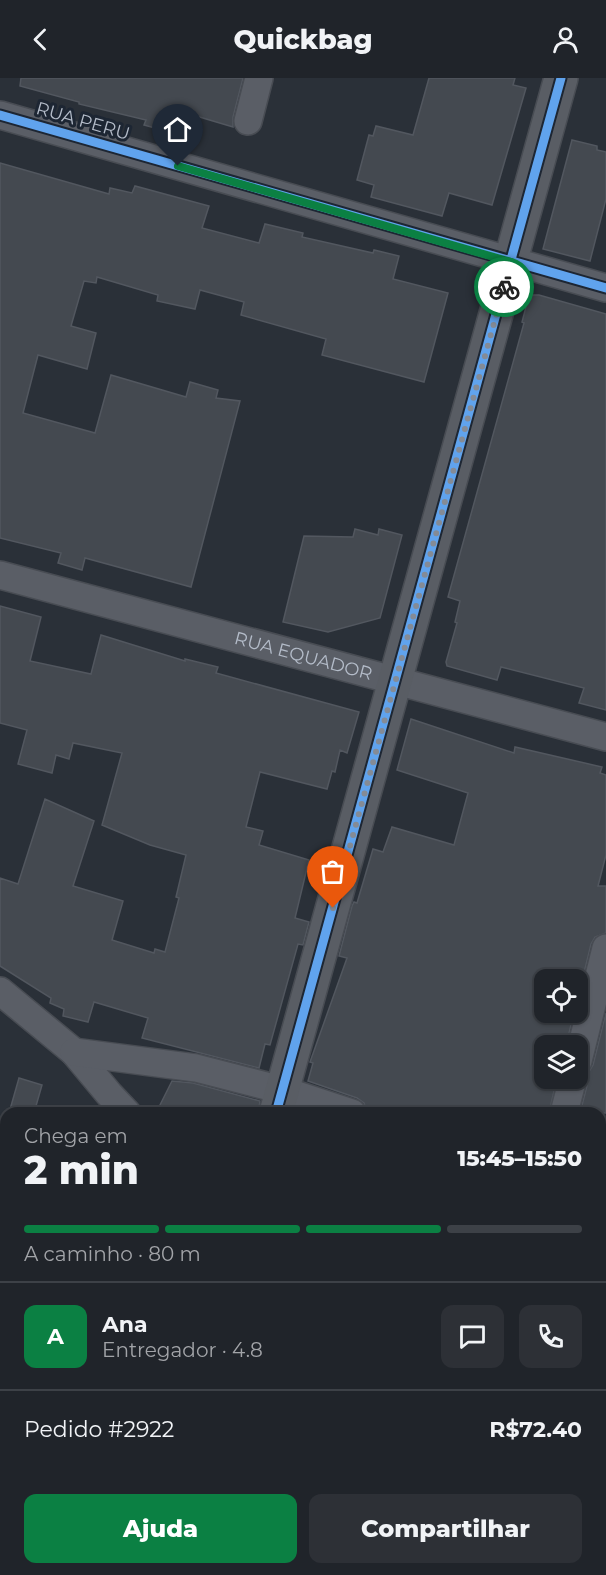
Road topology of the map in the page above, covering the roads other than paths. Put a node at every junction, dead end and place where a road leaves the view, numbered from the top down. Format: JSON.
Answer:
{"nodes":[{"id":1,"x":259,"y":78,"type":"edge"},
{"id":2,"x":561,"y":78,"type":"edge"},
{"id":3,"x":0,"y":115,"type":"edge"},
{"id":4,"x":248,"y":121,"type":"dead end"},
{"id":5,"x":511,"y":262,"type":"junction"},
{"id":6,"x":606,"y":288,"type":"edge"},
{"id":7,"x":0,"y":575,"type":"edge"},
{"id":8,"x":396,"y":680,"type":"junction"},
{"id":9,"x":606,"y":737,"type":"edge"},
{"id":10,"x":606,"y":948,"type":"edge"},
{"id":11,"x":0,"y":991,"type":"edge"},
{"id":12,"x":584,"y":1035,"type":"edge"},
{"id":13,"x":75,"y":1052,"type":"junction"},
{"id":14,"x":570,"y":1089,"type":"edge"},
{"id":15,"x":279,"y":1102,"type":"edge"},
{"id":16,"x":121,"y":1107,"type":"edge"},
{"id":17,"x":312,"y":1107,"type":"edge"},
{"id":18,"x":566,"y":1107,"type":"edge"}],
"edges":[{"from":1,"to":4,"type":"street"},
{"from":2,"to":5,"type":"street"},
{"from":3,"to":5,"type":"street","name":"RUA PERU"},
{"from":5,"to":6,"type":"street","name":"RUA PERU"},
{"from":5,"to":8,"type":"street"},
{"from":7,"to":8,"type":"street","name":"RUA EQUADOR"},
{"from":8,"to":9,"type":"street","name":"RUA EQUADOR"},
{"from":8,"to":15,"type":"street"},
{"from":10,"to":12,"type":"street"},
{"from":11,"to":13,"type":"street"},
{"from":13,"to":15,"type":"street"},
{"from":13,"to":16,"type":"street"},
{"from":14,"to":18,"type":"street"},
{"from":15,"to":17,"type":"street"}]}
